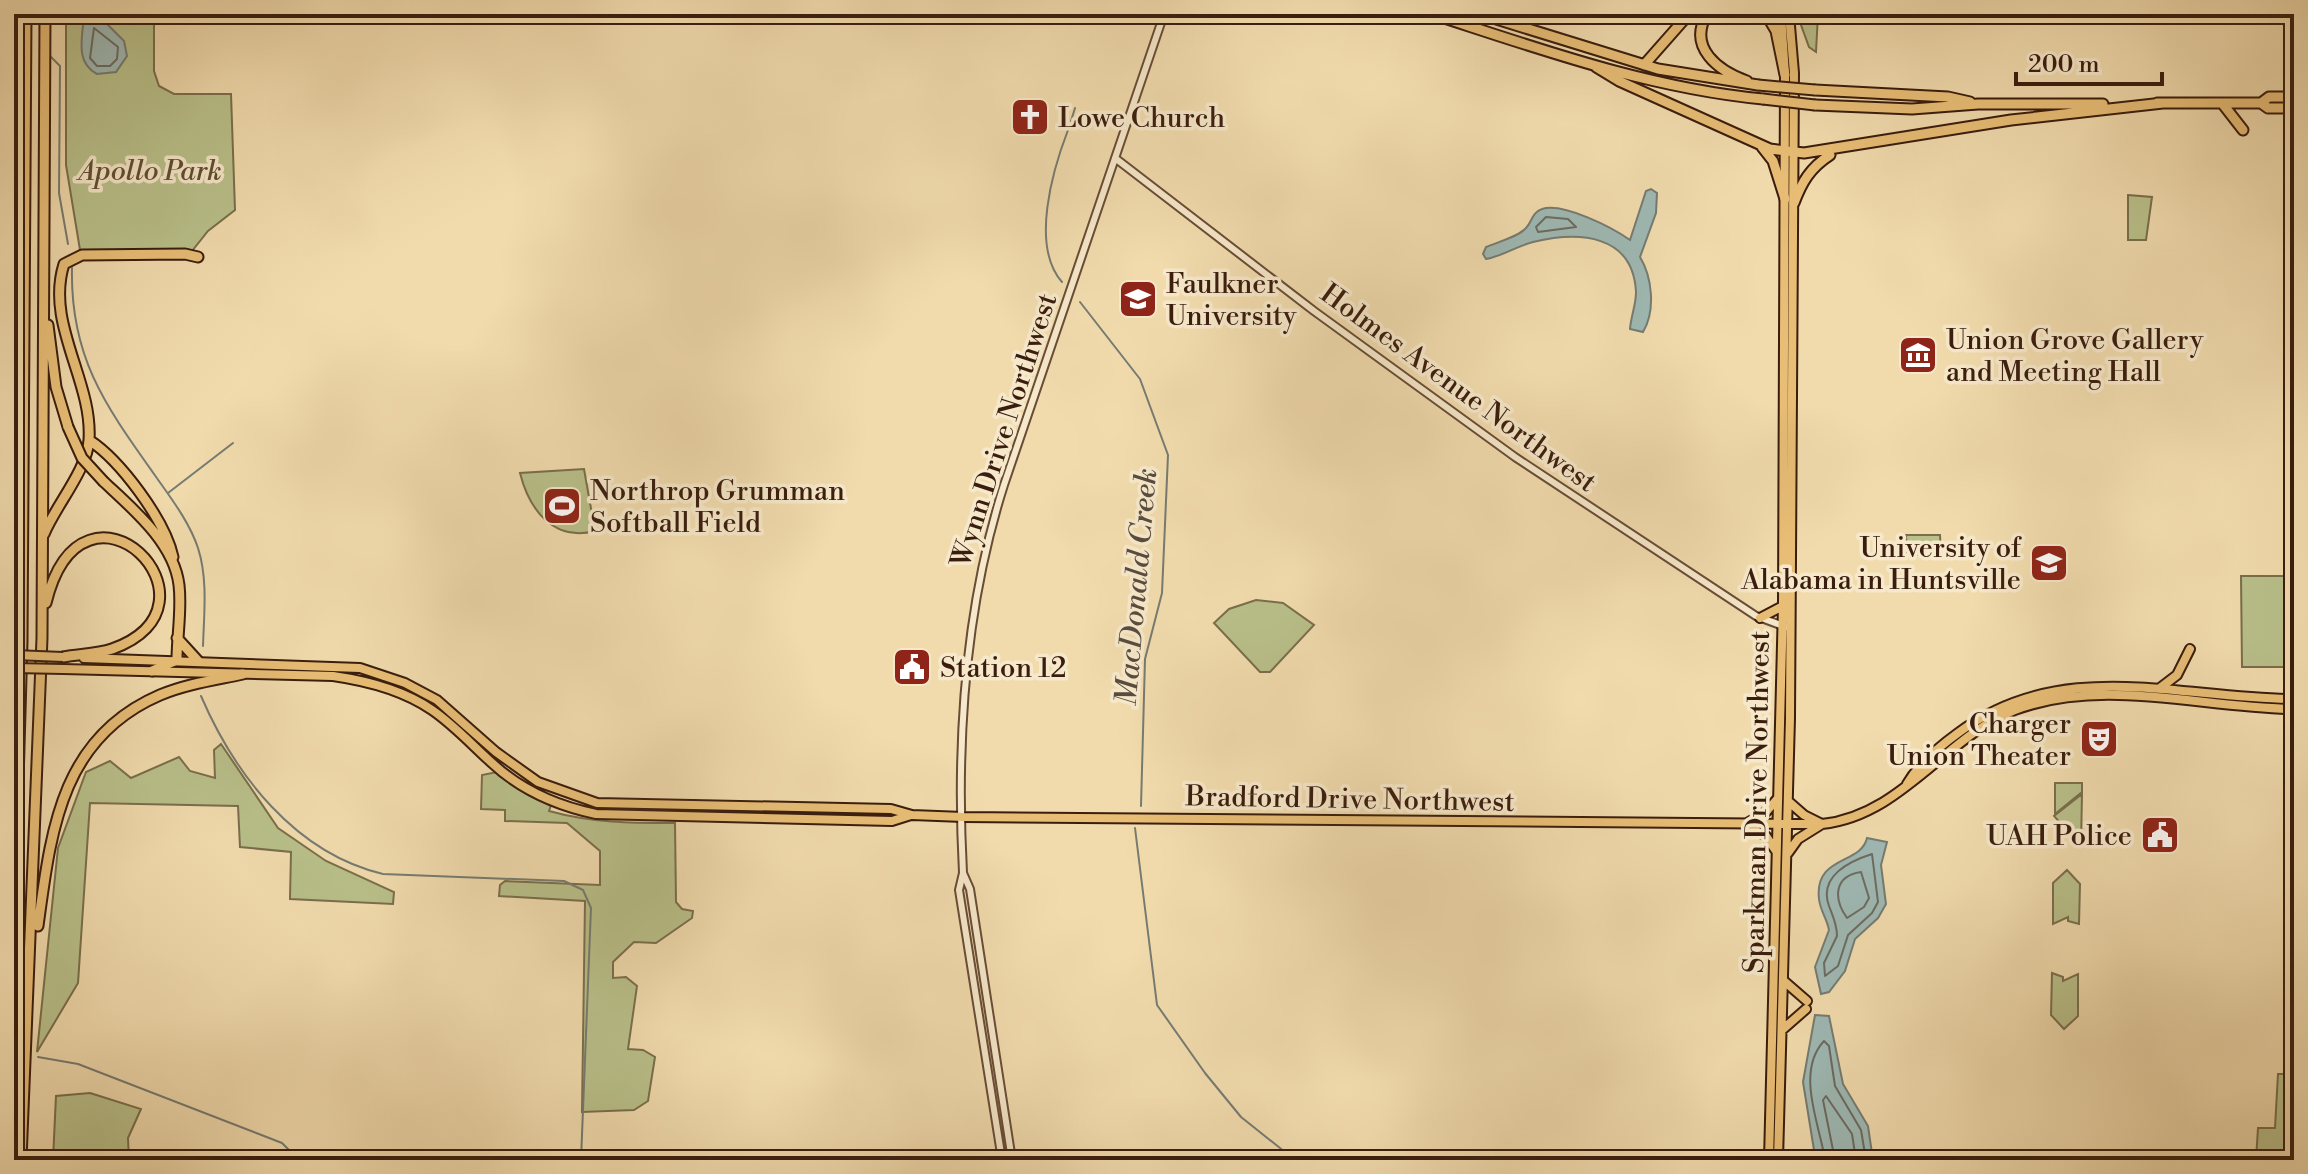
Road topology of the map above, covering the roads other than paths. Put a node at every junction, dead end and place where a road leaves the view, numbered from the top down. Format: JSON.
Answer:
{"nodes":[{"id":1,"x":26,"y":14,"type":"edge"},
{"id":2,"x":45,"y":14,"type":"edge"},
{"id":3,"x":1164,"y":14,"type":"edge"},
{"id":4,"x":1432,"y":14,"type":"edge"},
{"id":5,"x":1480,"y":14,"type":"edge"},
{"id":6,"x":1689,"y":14,"type":"edge"},
{"id":7,"x":1707,"y":14,"type":"edge"},
{"id":8,"x":1766,"y":14,"type":"edge"},
{"id":9,"x":1781,"y":14,"type":"edge"},
{"id":10,"x":1789,"y":14,"type":"edge"},
{"id":11,"x":1644,"y":65,"type":"junction"},
{"id":12,"x":1596,"y":67,"type":"junction"},
{"id":13,"x":1785,"y":75,"type":"junction"},
{"id":14,"x":1758,"y":85,"type":"junction"},
{"id":15,"x":2294,"y":97,"type":"edge"},
{"id":16,"x":1924,"y":98,"type":"junction"},
{"id":17,"x":2163,"y":103,"type":"junction"},
{"id":18,"x":2222,"y":103,"type":"junction"},
{"id":19,"x":2261,"y":103,"type":"junction"},
{"id":20,"x":1978,"y":104,"type":"junction"},
{"id":21,"x":2294,"y":108,"type":"edge"},
{"id":22,"x":1857,"y":109,"type":"junction"},
{"id":23,"x":2243,"y":130,"type":"dead end"},
{"id":24,"x":1760,"y":145,"type":"junction"},
{"id":25,"x":1789,"y":150,"type":"junction"},
{"id":26,"x":1836,"y":151,"type":"junction"},
{"id":27,"x":1115,"y":158,"type":"junction"},
{"id":28,"x":1789,"y":201,"type":"junction"},
{"id":29,"x":198,"y":257,"type":"dead end"},
{"id":30,"x":43,"y":276,"type":"junction"},
{"id":31,"x":23,"y":355,"type":"junction"},
{"id":32,"x":89,"y":440,"type":"junction"},
{"id":33,"x":14,"y":442,"type":"edge"},
{"id":34,"x":42,"y":537,"type":"junction"},
{"id":35,"x":174,"y":564,"type":"junction"},
{"id":36,"x":1783,"y":606,"type":"junction"},
{"id":37,"x":42,"y":618,"type":"junction"},
{"id":38,"x":1760,"y":618,"type":"junction"},
{"id":39,"x":1787,"y":627,"type":"junction"},
{"id":40,"x":177,"y":638,"type":"junction"},
{"id":41,"x":2190,"y":649,"type":"dead end"},
{"id":42,"x":14,"y":655,"type":"edge"},
{"id":43,"x":63,"y":657,"type":"junction"},
{"id":44,"x":177,"y":660,"type":"junction"},
{"id":45,"x":198,"y":661,"type":"junction"},
{"id":46,"x":14,"y":668,"type":"edge"},
{"id":47,"x":152,"y":671,"type":"junction"},
{"id":48,"x":243,"y":674,"type":"junction"},
{"id":49,"x":2154,"y":689,"type":"junction"},
{"id":50,"x":2294,"y":699,"type":"edge"},
{"id":51,"x":2294,"y":709,"type":"edge"},
{"id":52,"x":20,"y":724,"type":"junction"},
{"id":53,"x":14,"y":740,"type":"edge"},
{"id":54,"x":1904,"y":786,"type":"junction"},
{"id":55,"x":1778,"y":798,"type":"junction"},
{"id":56,"x":1788,"y":801,"type":"junction"},
{"id":57,"x":912,"y":815,"type":"junction"},
{"id":58,"x":963,"y":817,"type":"junction"},
{"id":59,"x":1822,"y":824,"type":"junction"},
{"id":60,"x":1743,"y":825,"type":"junction"},
{"id":61,"x":1783,"y":826,"type":"junction"},
{"id":62,"x":1776,"y":851,"type":"junction"},
{"id":63,"x":1788,"y":854,"type":"junction"},
{"id":64,"x":963,"y":873,"type":"junction"},
{"id":65,"x":14,"y":922,"type":"edge"},
{"id":66,"x":1783,"y":979,"type":"junction"},
{"id":67,"x":30,"y":989,"type":"junction"},
{"id":68,"x":1781,"y":1030,"type":"junction"},
{"id":69,"x":21,"y":1160,"type":"edge"},
{"id":70,"x":1002,"y":1160,"type":"edge"},
{"id":71,"x":1012,"y":1160,"type":"edge"},
{"id":72,"x":1769,"y":1160,"type":"edge"},
{"id":73,"x":1778,"y":1160,"type":"edge"}],
"edges":[{"from":1,"to":31,"type":"highway"},
{"from":2,"to":30,"type":"highway"},
{"from":3,"to":27,"type":"street","name":"Wynn Drive Northwest"},
{"from":4,"to":12,"type":"highway"},
{"from":5,"to":11,"type":"highway"},
{"from":6,"to":11,"type":"highway"},
{"from":7,"to":14,"type":"highway"},
{"from":8,"to":13,"type":"highway"},
{"from":9,"to":13,"type":"main road","name":"Sparkman Drive Northwest"},
{"from":10,"to":25,"type":"main road","name":"Sparkman Drive Northwest"},
{"from":11,"to":14,"type":"highway"},
{"from":12,"to":22,"type":"highway","bridge":true},
{"from":12,"to":24,"type":"highway"},
{"from":13,"to":25,"type":"main road","name":"Sparkman Drive Northwest"},
{"from":14,"to":16,"type":"highway","bridge":true},
{"from":15,"to":19,"type":"highway"},
{"from":16,"to":20,"type":"highway"},
{"from":16,"to":22,"type":"highway"},
{"from":17,"to":18,"type":"highway"},
{"from":17,"to":20,"type":"highway"},
{"from":17,"to":26,"type":"highway"},
{"from":18,"to":19,"type":"highway"},
{"from":18,"to":23,"type":"highway"},
{"from":19,"to":21,"type":"highway"},
{"from":20,"to":22,"type":"highway"},
{"from":24,"to":25,"type":"highway"},
{"from":24,"to":28,"type":"highway"},
{"from":25,"to":26,"type":"highway"},
{"from":25,"to":28,"type":"main road","name":"Sparkman Drive Northwest"},
{"from":26,"to":28,"type":"highway"},
{"from":27,"to":38,"type":"street","name":"Holmes Avenue Northwest"},
{"from":27,"to":58,"type":"street","name":"Wynn Drive Northwest"},
{"from":28,"to":36,"type":"main road","name":"Sparkman Drive Northwest"},
{"from":28,"to":39,"type":"main road","name":"Sparkman Drive Northwest"},
{"from":29,"to":32,"type":"highway"},
{"from":30,"to":34,"type":"highway"},
{"from":30,"to":35,"type":"highway","bridge":true},
{"from":31,"to":33,"type":"highway"},
{"from":31,"to":52,"type":"highway"},
{"from":32,"to":34,"type":"highway"},
{"from":32,"to":35,"type":"highway"},
{"from":34,"to":37,"type":"highway"},
{"from":35,"to":40,"type":"highway"},
{"from":36,"to":38,"type":"main road"},
{"from":36,"to":39,"type":"main road","name":"Sparkman Drive Northwest"},
{"from":37,"to":43,"type":"highway"},
{"from":37,"to":67,"type":"highway"},
{"from":38,"to":39,"type":"street","name":"Holmes Avenue Northwest"},
{"from":39,"to":55,"type":"main road","name":"Sparkman Drive Northwest"},
{"from":39,"to":56,"type":"main road","name":"Sparkman Drive Northwest"},
{"from":40,"to":44,"type":"highway"},
{"from":40,"to":45,"type":"highway"},
{"from":41,"to":49,"type":"main road"},
{"from":42,"to":43,"type":"main road","name":"Bradford Drive Northwest","bridge":true},
{"from":43,"to":44,"type":"main road","name":"Bradford Drive Northwest"},
{"from":44,"to":45,"type":"main road","name":"Bradford Drive Northwest"},
{"from":44,"to":47,"type":"highway"},
{"from":45,"to":57,"type":"main road","name":"Bradford Drive Northwest"},
{"from":46,"to":47,"type":"main road","name":"Bradford Drive Northwest","bridge":true},
{"from":47,"to":48,"type":"main road","name":"Bradford Drive Northwest"},
{"from":48,"to":57,"type":"main road","name":"Bradford Drive Northwest"},
{"from":48,"to":67,"type":"highway"},
{"from":49,"to":50,"type":"main road"},
{"from":49,"to":54,"type":"main road"},
{"from":51,"to":54,"type":"main road"},
{"from":52,"to":53,"type":"highway"},
{"from":52,"to":65,"type":"highway"},
{"from":54,"to":59,"type":"main road"},
{"from":55,"to":60,"type":"main road"},
{"from":55,"to":61,"type":"main road","name":"Sparkman Drive Northwest"},
{"from":56,"to":59,"type":"main road"},
{"from":56,"to":61,"type":"main road","name":"Sparkman Drive Northwest"},
{"from":57,"to":58,"type":"main road","name":"Bradford Drive Northwest"},
{"from":58,"to":60,"type":"main road","name":"Bradford Drive Northwest"},
{"from":58,"to":64,"type":"street","name":"Wynn Drive Northwest"},
{"from":59,"to":61,"type":"main road"},
{"from":59,"to":63,"type":"main road"},
{"from":60,"to":61,"type":"main road","name":"Bradford Drive Northwest"},
{"from":60,"to":62,"type":"main road"},
{"from":61,"to":62,"type":"main road","name":"Sparkman Drive Northwest"},
{"from":61,"to":63,"type":"main road","name":"Sparkman Drive Northwest"},
{"from":62,"to":72,"type":"main road","name":"Sparkman Drive Northwest"},
{"from":63,"to":66,"type":"main road","name":"Sparkman Drive Northwest"},
{"from":64,"to":70,"type":"street","name":"Wynn Drive Northwest"},
{"from":64,"to":71,"type":"street","name":"Wynn Drive Northwest"},
{"from":66,"to":68,"type":"main road","name":"Sparkman Drive Northwest"},
{"from":66,"to":68,"type":"main road"},
{"from":67,"to":69,"type":"highway"},
{"from":68,"to":73,"type":"main road","name":"Sparkman Drive Northwest"}]}
